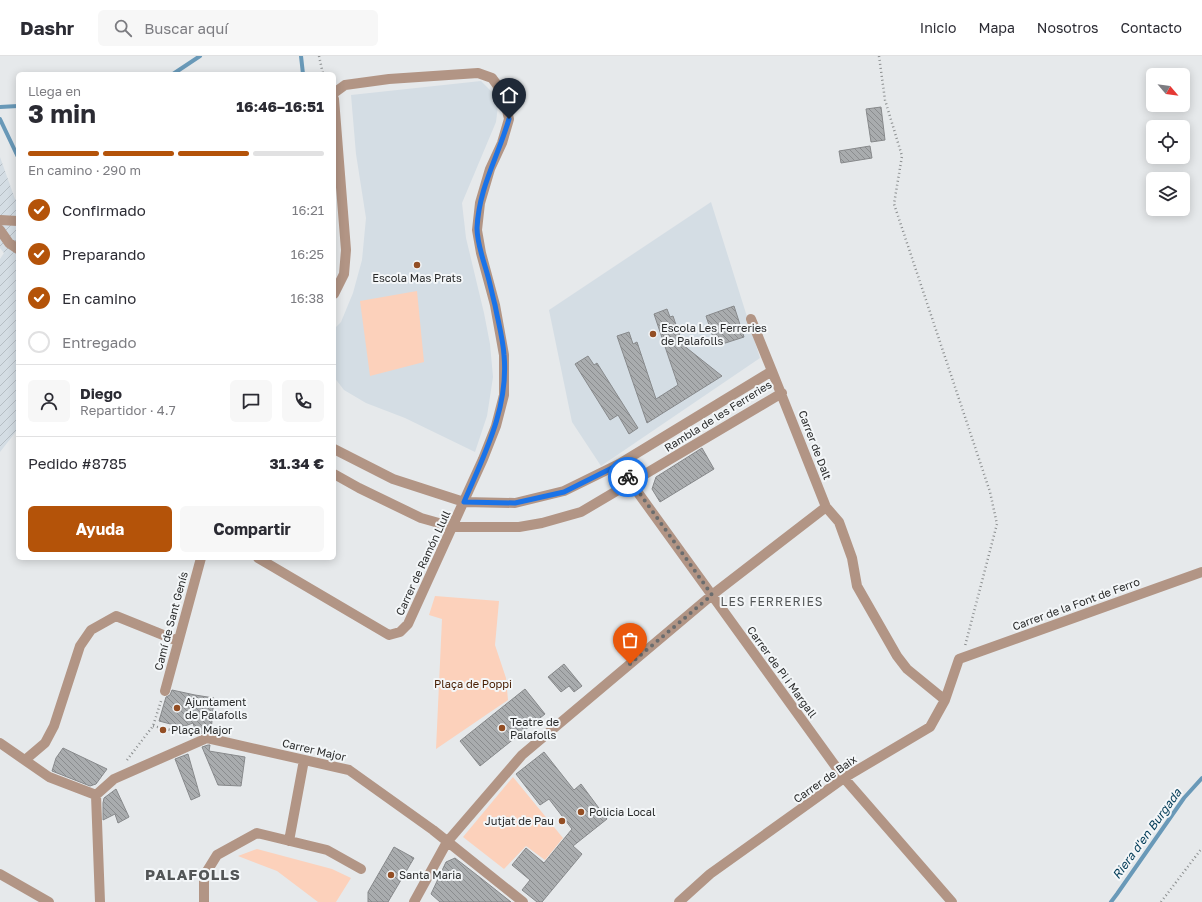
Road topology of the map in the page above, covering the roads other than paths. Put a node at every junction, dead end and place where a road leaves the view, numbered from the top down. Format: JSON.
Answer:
{"nodes":[{"id":1,"x":336,"y":92,"type":"edge"},
{"id":2,"x":336,"y":124,"type":"edge"},
{"id":3,"x":0,"y":220,"type":"edge"},
{"id":4,"x":16,"y":221,"type":"edge"},
{"id":5,"x":0,"y":230,"type":"edge"},
{"id":6,"x":16,"y":248,"type":"edge"},
{"id":7,"x":336,"y":290,"type":"edge"},
{"id":8,"x":751,"y":319,"type":"dead end"},
{"id":9,"x":772,"y":371,"type":"junction"},
{"id":10,"x":782,"y":393,"type":"junction"},
{"id":11,"x":336,"y":450,"type":"edge"},
{"id":12,"x":620,"y":464,"type":"junction"},
{"id":13,"x":336,"y":475,"type":"edge"},
{"id":14,"x":631,"y":483,"type":"junction"},
{"id":15,"x":464,"y":502,"type":"junction"},
{"id":16,"x":826,"y":507,"type":"junction"},
{"id":17,"x":453,"y":527,"type":"junction"},
{"id":18,"x":200,"y":560,"type":"edge"},
{"id":19,"x":261,"y":560,"type":"edge"},
{"id":20,"x":1202,"y":572,"type":"edge"},
{"id":21,"x":712,"y":595,"type":"junction"},
{"id":22,"x":178,"y":640,"type":"junction"},
{"id":23,"x":960,"y":658,"type":"joint"},
{"id":24,"x":165,"y":691,"type":"road end"},
{"id":25,"x":945,"y":700,"type":"junction"},
{"id":26,"x":0,"y":743,"type":"edge"},
{"id":27,"x":25,"y":760,"type":"junction"},
{"id":28,"x":304,"y":760,"type":"junction"},
{"id":29,"x":844,"y":778,"type":"junction"},
{"id":30,"x":96,"y":795,"type":"junction"},
{"id":31,"x":289,"y":841,"type":"junction"},
{"id":32,"x":447,"y":842,"type":"junction"},
{"id":33,"x":362,"y":869,"type":"dead end"},
{"id":34,"x":0,"y":874,"type":"edge"},
{"id":35,"x":49,"y":902,"type":"edge"},
{"id":36,"x":100,"y":902,"type":"edge"},
{"id":37,"x":204,"y":902,"type":"edge"},
{"id":38,"x":414,"y":902,"type":"edge"},
{"id":39,"x":523,"y":902,"type":"edge"},
{"id":40,"x":679,"y":902,"type":"edge"},
{"id":41,"x":952,"y":902,"type":"edge"}],
"edges":[{"from":1,"to":15,"type":"street","name":"Carrer de Ramón Llull"},
{"from":2,"to":7,"type":"street"},
{"from":3,"to":4,"type":"street"},
{"from":5,"to":6,"type":"street"},
{"from":8,"to":9,"type":"street"},
{"from":9,"to":10,"type":"street","name":"Rambla de les Ferreries"},
{"from":9,"to":12,"type":"street","name":"Rambla de les Ferreries"},
{"from":10,"to":14,"type":"street","name":"Rambla de les Ferreries"},
{"from":10,"to":16,"type":"street","name":"Carrer de Dalt"},
{"from":11,"to":15,"type":"street","name":"Rambla de les Ferreries"},
{"from":12,"to":14,"type":"street","name":"Carrer de Pi i Margall"},
{"from":12,"to":15,"type":"street","name":"Rambla de les Ferreries"},
{"from":13,"to":17,"type":"street","name":"Rambla de les Ferreries"},
{"from":14,"to":17,"type":"street","name":"Rambla de les Ferreries"},
{"from":14,"to":21,"type":"street","name":"Carrer de Pi i Margall"},
{"from":15,"to":17,"type":"street","name":"Carrer de Ramón Llull"},
{"from":16,"to":21,"type":"street"},
{"from":16,"to":25,"type":"street","name":"Carrer de Dalt"},
{"from":17,"to":19,"type":"street","name":"Carrer de Ramón Llull"},
{"from":18,"to":22,"type":"street","name":"Camí de Sant Genís"},
{"from":20,"to":23,"type":"street","name":"Carrer de la Font de Ferro"},
{"from":21,"to":29,"type":"street","name":"Carrer de Pi i Margall"},
{"from":21,"to":32,"type":"street"},
{"from":22,"to":24,"type":"street","name":"Camí de Sant Genís"},
{"from":22,"to":27,"type":"street"},
{"from":23,"to":25,"type":"street","name":"Carrer de Baix"},
{"from":25,"to":29,"type":"street","name":"Carrer de Baix"},
{"from":26,"to":27,"type":"street"},
{"from":27,"to":30,"type":"street"},
{"from":28,"to":30,"type":"street","name":"Carrer Major"},
{"from":28,"to":31,"type":"street"},
{"from":28,"to":32,"type":"street","name":"Carrer Major"},
{"from":29,"to":40,"type":"street","name":"Carrer de Baix"},
{"from":29,"to":41,"type":"street","name":"Carrer de Pi i Margall"},
{"from":30,"to":36,"type":"street"},
{"from":31,"to":33,"type":"street"},
{"from":31,"to":37,"type":"street"},
{"from":32,"to":38,"type":"street"},
{"from":32,"to":39,"type":"street","name":"Carrer Major"},
{"from":34,"to":35,"type":"street"}]}
